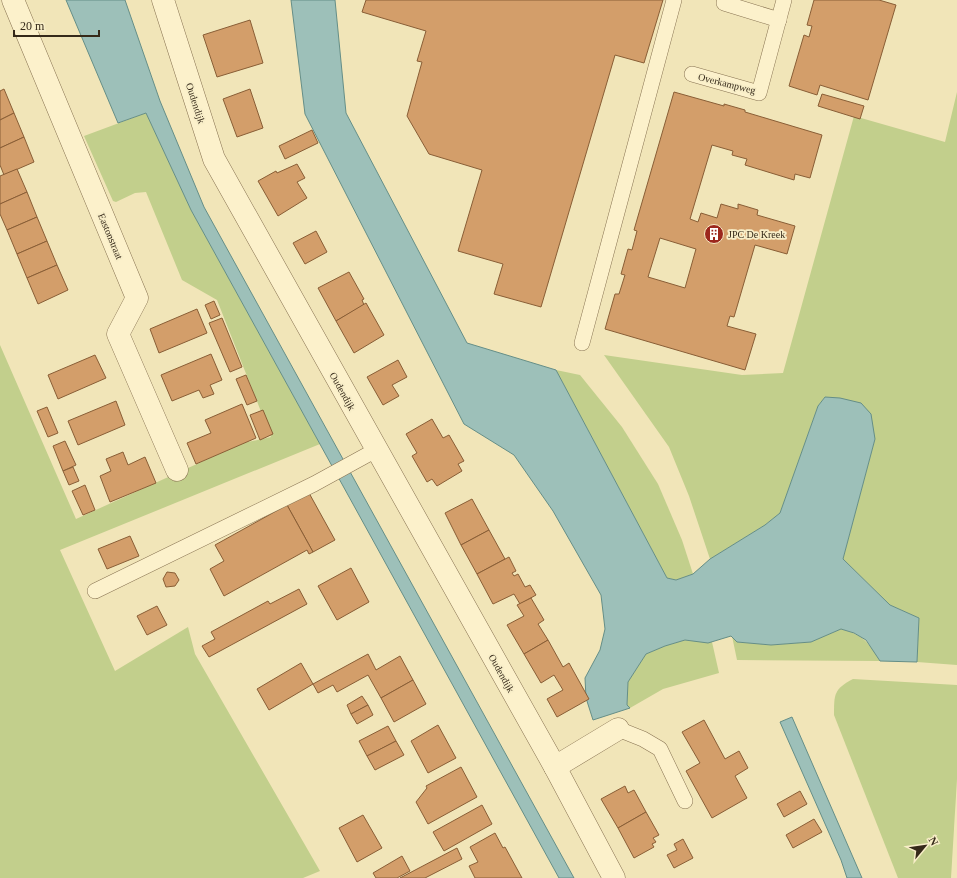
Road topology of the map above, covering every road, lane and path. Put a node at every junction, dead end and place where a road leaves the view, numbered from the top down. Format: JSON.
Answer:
{"nodes":[{"id":1,"x":13,"y":0,"type":"edge"},
{"id":2,"x":163,"y":0,"type":"edge"},
{"id":3,"x":674,"y":0,"type":"edge"},
{"id":4,"x":784,"y":0,"type":"edge"},
{"id":5,"x":724,"y":3,"type":"dead end"},
{"id":6,"x":779,"y":20,"type":"junction"},
{"id":7,"x":692,"y":74,"type":"dead end"},
{"id":8,"x":582,"y":343,"type":"dead end"},
{"id":9,"x":376,"y":450,"type":"junction"},
{"id":10,"x":177,"y":470,"type":"dead end"},
{"id":11,"x":95,"y":591,"type":"dead end"},
{"id":12,"x":618,"y":729,"type":"joint"},
{"id":13,"x":555,"y":767,"type":"junction"},
{"id":14,"x":685,"y":801,"type":"dead end"},
{"id":15,"x":614,"y":878,"type":"edge"}],
"edges":[{"from":1,"to":10,"type":"street","name":"Eastonstraat"},
{"from":2,"to":9,"type":"street","name":"Oudendijk"},
{"from":3,"to":8,"type":"lane"},
{"from":4,"to":6,"type":"lane","name":"Overkampweg"},
{"from":5,"to":6,"type":"lane"},
{"from":6,"to":7,"type":"lane","name":"Overkampweg"},
{"from":9,"to":11,"type":"lane"},
{"from":9,"to":13,"type":"street","name":"Oudendijk"},
{"from":12,"to":13,"type":"street"},
{"from":12,"to":14,"type":"lane"},
{"from":13,"to":15,"type":"street","name":"Oudendijk"}]}
